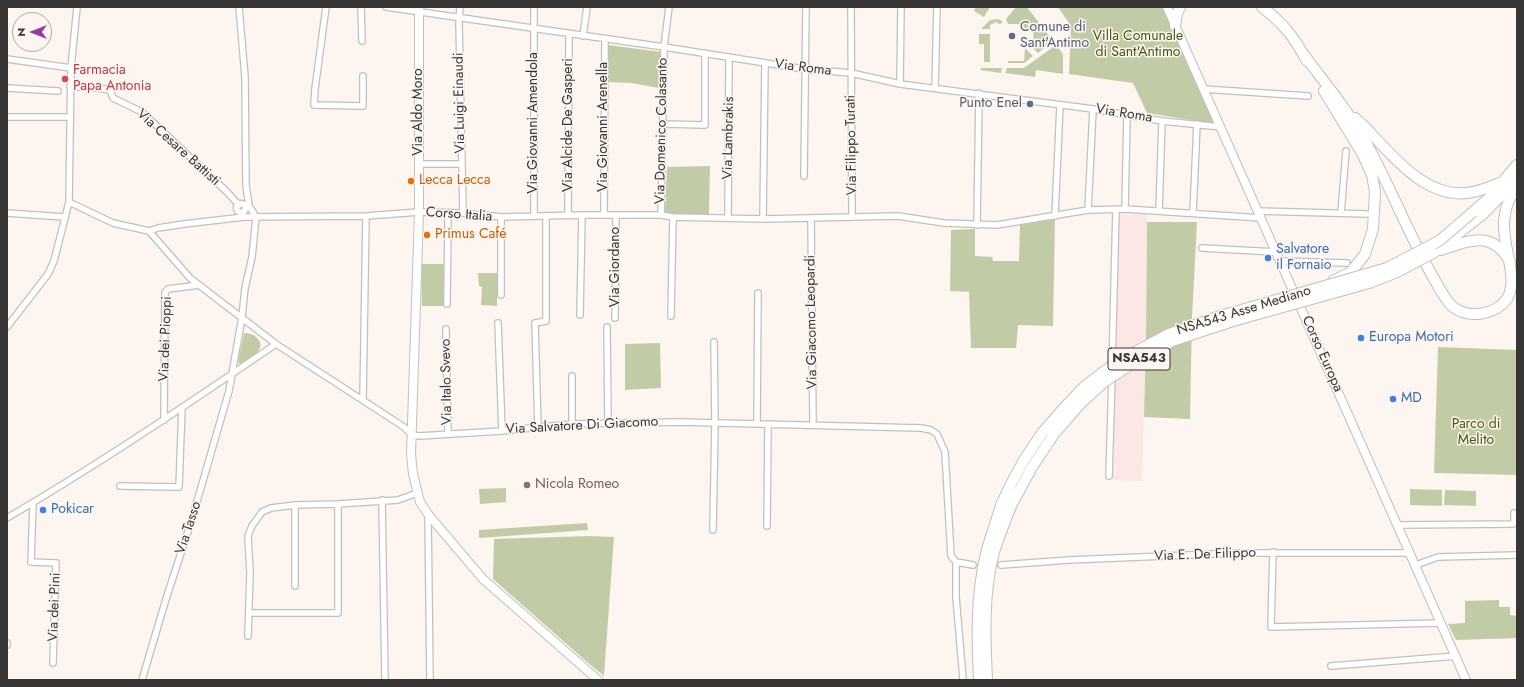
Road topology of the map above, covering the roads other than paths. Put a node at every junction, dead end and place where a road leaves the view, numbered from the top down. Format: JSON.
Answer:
{"nodes":[{"id":1,"x":77,"y":7,"type":"edge"},
{"id":2,"x":239,"y":7,"type":"edge"},
{"id":3,"x":326,"y":7,"type":"edge"},
{"id":4,"x":361,"y":7,"type":"edge"},
{"id":5,"x":386,"y":7,"type":"edge"},
{"id":6,"x":460,"y":7,"type":"edge"},
{"id":7,"x":534,"y":7,"type":"edge"},
{"id":8,"x":587,"y":7,"type":"edge"},
{"id":9,"x":669,"y":7,"type":"edge"},
{"id":10,"x":806,"y":7,"type":"edge"},
{"id":11,"x":852,"y":7,"type":"edge"},
{"id":12,"x":901,"y":7,"type":"edge"},
{"id":13,"x":937,"y":7,"type":"edge"},
{"id":14,"x":1167,"y":7,"type":"edge"},
{"id":15,"x":1180,"y":7,"type":"edge"},
{"id":16,"x":1262,"y":7,"type":"edge"},
{"id":17,"x":419,"y":10,"type":"edge"},
{"id":18,"x":459,"y":18,"type":"junction"},
{"id":19,"x":1175,"y":26,"type":"junction"},
{"id":20,"x":534,"y":29,"type":"junction"},
{"id":21,"x":569,"y":34,"type":"junction"},
{"id":22,"x":584,"y":36,"type":"junction"},
{"id":23,"x":605,"y":39,"type":"junction"},
{"id":24,"x":362,"y":41,"type":"dead end"},
{"id":25,"x":664,"y":47,"type":"junction"},
{"id":26,"x":705,"y":53,"type":"junction"},
{"id":27,"x":1304,"y":56,"type":"junction"},
{"id":28,"x":729,"y":57,"type":"junction"},
{"id":29,"x":7,"y":59,"type":"edge"},
{"id":30,"x":765,"y":63,"type":"junction"},
{"id":31,"x":71,"y":68,"type":"junction"},
{"id":32,"x":804,"y":69,"type":"junction"},
{"id":33,"x":851,"y":73,"type":"junction"},
{"id":34,"x":363,"y":76,"type":"dead end"},
{"id":35,"x":900,"y":84,"type":"junction"},
{"id":36,"x":70,"y":87,"type":"junction"},
{"id":37,"x":7,"y":88,"type":"edge"},
{"id":38,"x":934,"y":88,"type":"junction"},
{"id":39,"x":1203,"y":89,"type":"junction"},
{"id":40,"x":58,"y":91,"type":"dead end"},
{"id":41,"x":979,"y":93,"type":"junction"},
{"id":42,"x":1308,"y":96,"type":"dead end"},
{"id":43,"x":1060,"y":104,"type":"junction"},
{"id":44,"x":1093,"y":109,"type":"junction"},
{"id":45,"x":1347,"y":113,"type":"junction"},
{"id":46,"x":1127,"y":114,"type":"junction"},
{"id":47,"x":7,"y":117,"type":"edge"},
{"id":48,"x":70,"y":117,"type":"junction"},
{"id":49,"x":1162,"y":121,"type":"junction"},
{"id":50,"x":662,"y":124,"type":"junction"},
{"id":51,"x":1197,"y":124,"type":"junction"},
{"id":52,"x":1220,"y":127,"type":"junction"},
{"id":53,"x":1346,"y":151,"type":"dead end"},
{"id":54,"x":419,"y":164,"type":"junction"},
{"id":55,"x":461,"y":164,"type":"junction"},
{"id":56,"x":1517,"y":165,"type":"edge"},
{"id":57,"x":804,"y":176,"type":"dead end"},
{"id":58,"x":1517,"y":179,"type":"edge"},
{"id":59,"x":1505,"y":181,"type":"junction"},
{"id":60,"x":1517,"y":187,"type":"edge"},
{"id":61,"x":248,"y":198,"type":"junction"},
{"id":62,"x":69,"y":202,"type":"junction"},
{"id":63,"x":241,"y":205,"type":"junction"},
{"id":64,"x":1116,"y":209,"type":"junction"},
{"id":65,"x":1125,"y":209,"type":"junction"},
{"id":66,"x":1088,"y":210,"type":"junction"},
{"id":67,"x":1159,"y":211,"type":"junction"},
{"id":68,"x":419,"y":212,"type":"junction"},
{"id":69,"x":7,"y":213,"type":"edge"},
{"id":70,"x":448,"y":213,"type":"junction"},
{"id":71,"x":462,"y":213,"type":"junction"},
{"id":72,"x":1342,"y":213,"type":"junction"},
{"id":73,"x":243,"y":214,"type":"junction"},
{"id":74,"x":1193,"y":214,"type":"junction"},
{"id":75,"x":1259,"y":214,"type":"junction"},
{"id":76,"x":1367,"y":214,"type":"dead end"},
{"id":77,"x":1476,"y":214,"type":"junction"},
{"id":78,"x":582,"y":215,"type":"junction"},
{"id":79,"x":604,"y":215,"type":"junction"},
{"id":80,"x":661,"y":215,"type":"junction"},
{"id":81,"x":256,"y":216,"type":"junction"},
{"id":82,"x":366,"y":216,"type":"junction"},
{"id":83,"x":534,"y":216,"type":"junction"},
{"id":84,"x":568,"y":216,"type":"junction"},
{"id":85,"x":616,"y":216,"type":"junction"},
{"id":86,"x":1056,"y":216,"type":"junction"},
{"id":87,"x":64,"y":217,"type":"junction"},
{"id":88,"x":501,"y":217,"type":"junction"},
{"id":89,"x":546,"y":217,"type":"junction"},
{"id":90,"x":673,"y":217,"type":"junction"},
{"id":91,"x":852,"y":217,"type":"junction"},
{"id":92,"x":728,"y":218,"type":"junction"},
{"id":93,"x":812,"y":218,"type":"junction"},
{"id":94,"x":764,"y":219,"type":"junction"},
{"id":95,"x":977,"y":225,"type":"junction"},
{"id":96,"x":148,"y":231,"type":"junction"},
{"id":97,"x":1202,"y":248,"type":"dead end"},
{"id":98,"x":1276,"y":252,"type":"junction"},
{"id":99,"x":1433,"y":253,"type":"junction"},
{"id":100,"x":1280,"y":261,"type":"junction"},
{"id":101,"x":1347,"y":263,"type":"dead end"},
{"id":102,"x":1514,"y":274,"type":"junction"},
{"id":103,"x":199,"y":285,"type":"junction"},
{"id":104,"x":1317,"y":288,"type":"junction"},
{"id":105,"x":758,"y":292,"type":"dead end"},
{"id":106,"x":501,"y":295,"type":"dead end"},
{"id":107,"x":447,"y":304,"type":"dead end"},
{"id":108,"x":580,"y":315,"type":"dead end"},
{"id":109,"x":672,"y":316,"type":"dead end"},
{"id":110,"x":242,"y":317,"type":"junction"},
{"id":111,"x":615,"y":318,"type":"dead end"},
{"id":112,"x":498,"y":323,"type":"dead end"},
{"id":113,"x":7,"y":326,"type":"edge"},
{"id":114,"x":607,"y":327,"type":"dead end"},
{"id":115,"x":446,"y":329,"type":"dead end"},
{"id":116,"x":714,"y":342,"type":"dead end"},
{"id":117,"x":276,"y":344,"type":"junction"},
{"id":118,"x":232,"y":374,"type":"junction"},
{"id":119,"x":572,"y":376,"type":"dead end"},
{"id":120,"x":363,"y":400,"type":"junction"},
{"id":121,"x":182,"y":407,"type":"junction"},
{"id":122,"x":164,"y":420,"type":"junction"},
{"id":123,"x":608,"y":423,"type":"junction"},
{"id":124,"x":715,"y":423,"type":"junction"},
{"id":125,"x":572,"y":424,"type":"junction"},
{"id":126,"x":757,"y":424,"type":"junction"},
{"id":127,"x":768,"y":424,"type":"junction"},
{"id":128,"x":813,"y":425,"type":"junction"},
{"id":129,"x":538,"y":428,"type":"junction"},
{"id":130,"x":502,"y":431,"type":"junction"},
{"id":131,"x":412,"y":434,"type":"junction"},
{"id":132,"x":448,"y":434,"type":"junction"},
{"id":133,"x":1109,"y":476,"type":"dead end"},
{"id":134,"x":120,"y":486,"type":"dead end"},
{"id":135,"x":417,"y":493,"type":"junction"},
{"id":136,"x":382,"y":500,"type":"junction"},
{"id":137,"x":33,"y":503,"type":"junction"},
{"id":138,"x":338,"y":504,"type":"junction"},
{"id":139,"x":295,"y":505,"type":"junction"},
{"id":140,"x":1006,"y":506,"type":"junction"},
{"id":141,"x":1514,"y":513,"type":"dead end"},
{"id":142,"x":428,"y":514,"type":"junction"},
{"id":143,"x":7,"y":518,"type":"edge"},
{"id":144,"x":1398,"y":525,"type":"junction"},
{"id":145,"x":768,"y":526,"type":"dead end"},
{"id":146,"x":713,"y":530,"type":"dead end"},
{"id":147,"x":1273,"y":552,"type":"junction"},
{"id":148,"x":1410,"y":553,"type":"junction"},
{"id":149,"x":1517,"y":555,"type":"edge"},
{"id":150,"x":956,"y":562,"type":"junction"},
{"id":151,"x":973,"y":565,"type":"dead end"},
{"id":152,"x":1001,"y":565,"type":"dead end"},
{"id":153,"x":1416,"y":565,"type":"junction"},
{"id":154,"x":295,"y":586,"type":"dead end"},
{"id":155,"x":250,"y":613,"type":"junction"},
{"id":156,"x":1441,"y":623,"type":"junction"},
{"id":157,"x":248,"y":636,"type":"dead end"},
{"id":158,"x":1456,"y":656,"type":"junction"},
{"id":159,"x":53,"y":663,"type":"dead end"},
{"id":160,"x":1331,"y":666,"type":"dead end"},
{"id":161,"x":963,"y":679,"type":"edge"},
{"id":162,"x":142,"y":680,"type":"edge"},
{"id":163,"x":385,"y":680,"type":"edge"},
{"id":164,"x":430,"y":680,"type":"edge"},
{"id":165,"x":598,"y":680,"type":"edge"},
{"id":166,"x":980,"y":680,"type":"edge"},
{"id":167,"x":987,"y":680,"type":"edge"},
{"id":168,"x":1466,"y":680,"type":"edge"}],
"edges":[{"from":1,"to":31,"type":"street"},
{"from":2,"to":61,"type":"street"},
{"from":3,"to":34,"type":"street"},
{"from":4,"to":24,"type":"street"},
{"from":5,"to":17,"type":"street","name":"Via Roma"},
{"from":6,"to":18,"type":"street","name":"Via Luigi Einaudi"},
{"from":7,"to":20,"type":"street","name":"Via Giovanni Amendola"},
{"from":8,"to":22,"type":"street"},
{"from":9,"to":25,"type":"street","name":"Via Domenico Colasanto"},
{"from":10,"to":32,"type":"street"},
{"from":11,"to":33,"type":"street","name":"Via Filippo Turati"},
{"from":12,"to":35,"type":"street"},
{"from":13,"to":38,"type":"street"},
{"from":14,"to":19,"type":"street","name":"Corso Europa"},
{"from":15,"to":19,"type":"highway"},
{"from":16,"to":27,"type":"highway"},
{"from":17,"to":18,"type":"street","name":"Via Roma"},
{"from":17,"to":54,"type":"street","name":"Via Aldo Moro"},
{"from":18,"to":20,"type":"street","name":"Via Roma"},
{"from":18,"to":55,"type":"street","name":"Via Luigi Einaudi"},
{"from":19,"to":39,"type":"street","name":"Corso Europa"},
{"from":20,"to":21,"type":"street","name":"Via Roma"},
{"from":20,"to":83,"type":"street","name":"Via Giovanni Amendola"},
{"from":21,"to":22,"type":"street","name":"Via Roma"},
{"from":21,"to":84,"type":"street","name":"Via Alcide De Gasperi"},
{"from":22,"to":23,"type":"street","name":"Via Roma"},
{"from":23,"to":25,"type":"street","name":"Via Roma"},
{"from":23,"to":79,"type":"street","name":"Via Giovanni Arenella"},
{"from":25,"to":26,"type":"street","name":"Via Roma"},
{"from":25,"to":50,"type":"street","name":"Via Domenico Colasanto"},
{"from":26,"to":28,"type":"street","name":"Via Roma"},
{"from":26,"to":50,"type":"street"},
{"from":27,"to":45,"type":"highway"},
{"from":27,"to":104,"type":"highway","bridge":true},
{"from":28,"to":30,"type":"street","name":"Via Roma"},
{"from":28,"to":92,"type":"street","name":"Via Lambrakis"},
{"from":29,"to":31,"type":"street"},
{"from":30,"to":32,"type":"street","name":"Via Roma"},
{"from":30,"to":94,"type":"street"},
{"from":31,"to":36,"type":"street"},
{"from":32,"to":33,"type":"street","name":"Via Roma"},
{"from":32,"to":57,"type":"street"},
{"from":33,"to":35,"type":"street","name":"Via Roma"},
{"from":33,"to":91,"type":"street","name":"Via Filippo Turati"},
{"from":35,"to":38,"type":"street","name":"Via Roma"},
{"from":36,"to":48,"type":"street"},
{"from":36,"to":63,"type":"street","name":"Via Cesare Battisti"},
{"from":37,"to":40,"type":"street"},
{"from":38,"to":41,"type":"street","name":"Via Roma"},
{"from":39,"to":42,"type":"street"},
{"from":39,"to":52,"type":"street","name":"Corso Europa"},
{"from":41,"to":43,"type":"street","name":"Via Roma"},
{"from":41,"to":95,"type":"street"},
{"from":43,"to":44,"type":"street","name":"Via Roma"},
{"from":43,"to":86,"type":"street"},
{"from":44,"to":46,"type":"street","name":"Via Roma"},
{"from":44,"to":66,"type":"street"},
{"from":45,"to":59,"type":"highway"},
{"from":45,"to":102,"type":"highway"},
{"from":46,"to":49,"type":"street","name":"Via Roma"},
{"from":46,"to":65,"type":"street"},
{"from":47,"to":48,"type":"street"},
{"from":48,"to":62,"type":"street"},
{"from":49,"to":51,"type":"street","name":"Via Roma"},
{"from":49,"to":67,"type":"street"},
{"from":50,"to":80,"type":"street","name":"Via Domenico Colasanto"},
{"from":51,"to":52,"type":"street","name":"Via Roma"},
{"from":51,"to":74,"type":"street"},
{"from":52,"to":75,"type":"street","name":"Corso Europa"},
{"from":53,"to":72,"type":"street"},
{"from":54,"to":55,"type":"street"},
{"from":54,"to":68,"type":"street","name":"Via Aldo Moro"},
{"from":55,"to":71,"type":"street","name":"Via Luigi Einaudi"},
{"from":56,"to":59,"type":"highway"},
{"from":58,"to":77,"type":"highway"},
{"from":59,"to":77,"type":"highway"},
{"from":60,"to":102,"type":"highway"},
{"from":61,"to":63,"type":"street"},
{"from":61,"to":81,"type":"street"},
{"from":62,"to":87,"type":"street"},
{"from":62,"to":96,"type":"street"},
{"from":63,"to":73,"type":"street"},
{"from":64,"to":65,"type":"street","name":"Corso Italia"},
{"from":64,"to":66,"type":"street","name":"Corso Italia"},
{"from":64,"to":133,"type":"street"},
{"from":65,"to":67,"type":"street","name":"Corso Italia"},
{"from":66,"to":86,"type":"street","name":"Corso Italia"},
{"from":67,"to":74,"type":"street","name":"Corso Italia"},
{"from":68,"to":70,"type":"street","name":"Corso Italia"},
{"from":68,"to":82,"type":"street","name":"Corso Italia"},
{"from":68,"to":131,"type":"street","name":"Via Aldo Moro"},
{"from":69,"to":87,"type":"street"},
{"from":70,"to":71,"type":"street","name":"Corso Italia"},
{"from":70,"to":107,"type":"street"},
{"from":71,"to":88,"type":"street","name":"Corso Italia"},
{"from":72,"to":75,"type":"street","name":"Corso Italia"},
{"from":72,"to":76,"type":"street","name":"Corso Italia"},
{"from":73,"to":81,"type":"street","name":"Corso Italia"},
{"from":73,"to":96,"type":"street","name":"Corso Italia"},
{"from":74,"to":75,"type":"street","name":"Corso Italia"},
{"from":75,"to":98,"type":"street","name":"Corso Europa"},
{"from":77,"to":99,"type":"highway","name":"NSA543 Asse Mediano","number":"NSA543"},
{"from":77,"to":104,"type":"highway","name":"NSA543 Asse Mediano","number":"NSA543","bridge":true},
{"from":78,"to":79,"type":"street","name":"Corso Italia"},
{"from":78,"to":84,"type":"street","name":"Corso Italia"},
{"from":78,"to":108,"type":"street"},
{"from":79,"to":85,"type":"street","name":"Corso Italia"},
{"from":80,"to":85,"type":"street","name":"Corso Italia"},
{"from":80,"to":90,"type":"street","name":"Corso Italia"},
{"from":81,"to":82,"type":"street","name":"Corso Italia"},
{"from":81,"to":110,"type":"street","name":"Via Tasso"},
{"from":82,"to":120,"type":"street"},
{"from":83,"to":88,"type":"street","name":"Corso Italia"},
{"from":83,"to":89,"type":"street","name":"Corso Italia"},
{"from":84,"to":89,"type":"street","name":"Corso Italia"},
{"from":85,"to":111,"type":"street","name":"Via Giordano"},
{"from":86,"to":95,"type":"street","name":"Corso Italia"},
{"from":87,"to":113,"type":"street"},
{"from":88,"to":106,"type":"street"},
{"from":89,"to":129,"type":"street"},
{"from":90,"to":92,"type":"street","name":"Corso Italia"},
{"from":90,"to":109,"type":"street"},
{"from":91,"to":93,"type":"street","name":"Corso Italia"},
{"from":91,"to":95,"type":"street","name":"Corso Italia"},
{"from":92,"to":94,"type":"street","name":"Corso Italia"},
{"from":93,"to":94,"type":"street","name":"Corso Italia"},
{"from":93,"to":128,"type":"street","name":"Via Giacomo Leopardi"},
{"from":96,"to":103,"type":"street"},
{"from":97,"to":98,"type":"street"},
{"from":98,"to":100,"type":"street","name":"Corso Europa"},
{"from":99,"to":102,"type":"highway"},
{"from":99,"to":140,"type":"highway","name":"NSA543 Asse Mediano","number":"NSA543","bridge":true},
{"from":100,"to":101,"type":"street"},
{"from":100,"to":144,"type":"street","name":"Corso Europa"},
{"from":103,"to":110,"type":"street"},
{"from":103,"to":122,"type":"street","name":"Via dei Pioppi"},
{"from":104,"to":140,"type":"highway","name":"NSA543 Asse Mediano","number":"NSA543","bridge":true},
{"from":105,"to":126,"type":"street"},
{"from":110,"to":117,"type":"street"},
{"from":110,"to":118,"type":"street","name":"Via Tasso"},
{"from":112,"to":130,"type":"street"},
{"from":114,"to":123,"type":"street"},
{"from":115,"to":132,"type":"street","name":"Via Italo Svevo"},
{"from":116,"to":124,"type":"street"},
{"from":117,"to":118,"type":"street"},
{"from":117,"to":120,"type":"street"},
{"from":118,"to":121,"type":"street"},
{"from":118,"to":162,"type":"street","name":"Via Tasso"},
{"from":119,"to":125,"type":"street"},
{"from":120,"to":131,"type":"street"},
{"from":121,"to":122,"type":"street"},
{"from":121,"to":134,"type":"street"},
{"from":122,"to":137,"type":"street"},
{"from":123,"to":124,"type":"street","name":"Via Salvatore Di Giacomo"},
{"from":123,"to":125,"type":"street","name":"Via Salvatore Di Giacomo"},
{"from":124,"to":126,"type":"street","name":"Via Salvatore Di Giacomo"},
{"from":124,"to":146,"type":"street"},
{"from":125,"to":129,"type":"street","name":"Via Salvatore Di Giacomo"},
{"from":126,"to":127,"type":"street","name":"Via Salvatore Di Giacomo"},
{"from":127,"to":128,"type":"street","name":"Via Salvatore Di Giacomo"},
{"from":127,"to":145,"type":"street"},
{"from":128,"to":150,"type":"street","name":"Via Salvatore Di Giacomo"},
{"from":129,"to":130,"type":"street","name":"Via Salvatore Di Giacomo"},
{"from":130,"to":132,"type":"street","name":"Via Salvatore Di Giacomo"},
{"from":131,"to":132,"type":"street","name":"Via Salvatore Di Giacomo"},
{"from":131,"to":135,"type":"street","name":"Via Aldo Moro"},
{"from":135,"to":136,"type":"street"},
{"from":135,"to":142,"type":"street","name":"Via Aldo Moro"},
{"from":136,"to":138,"type":"street"},
{"from":136,"to":163,"type":"street"},
{"from":137,"to":143,"type":"street"},
{"from":137,"to":159,"type":"street","name":"Via dei Pini"},
{"from":138,"to":139,"type":"street"},
{"from":138,"to":155,"type":"street"},
{"from":139,"to":154,"type":"street"},
{"from":139,"to":155,"type":"street"},
{"from":140,"to":166,"type":"highway"},
{"from":140,"to":167,"type":"highway"},
{"from":141,"to":144,"type":"street"},
{"from":142,"to":164,"type":"street"},
{"from":142,"to":165,"type":"street","name":"Via Aldo Moro"},
{"from":144,"to":148,"type":"street","name":"Corso Europa"},
{"from":147,"to":148,"type":"street","name":"Via E. De Filippo"},
{"from":147,"to":152,"type":"street","name":"Via E. De Filippo"},
{"from":147,"to":156,"type":"street"},
{"from":148,"to":153,"type":"street","name":"Corso Europa"},
{"from":149,"to":153,"type":"street"},
{"from":150,"to":151,"type":"street"},
{"from":150,"to":161,"type":"street","name":"Via Salvatore Di Giacomo"},
{"from":153,"to":156,"type":"street","name":"Corso Europa"},
{"from":155,"to":157,"type":"street"},
{"from":156,"to":158,"type":"street","name":"Corso Europa"},
{"from":158,"to":160,"type":"street"},
{"from":158,"to":168,"type":"street","name":"Corso Europa"}]}
